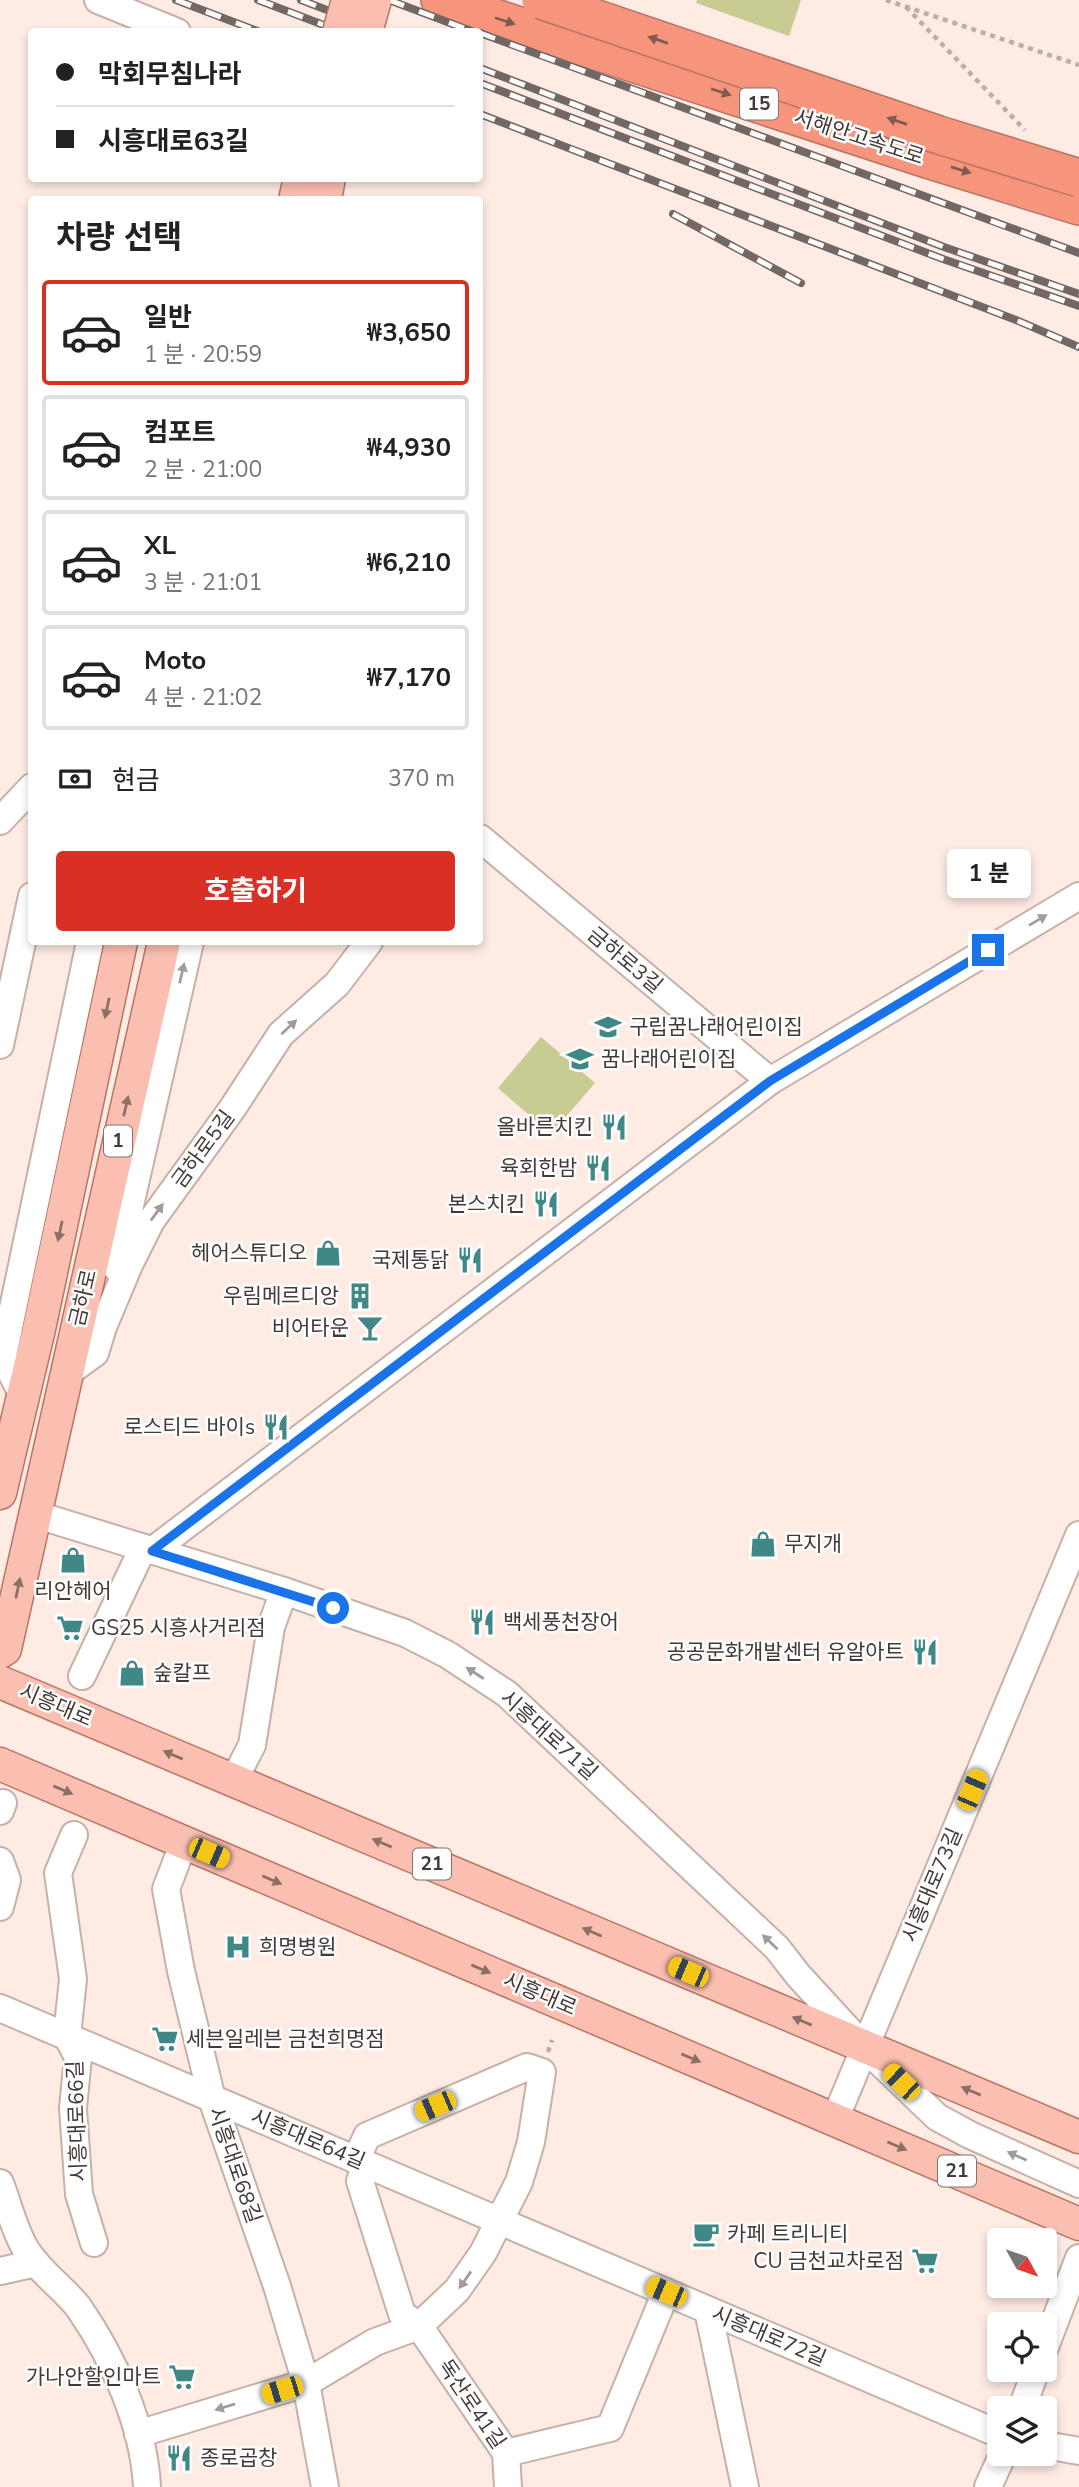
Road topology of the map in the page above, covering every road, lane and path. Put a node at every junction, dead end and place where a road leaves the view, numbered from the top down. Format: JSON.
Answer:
{"nodes":[{"id":1,"x":98,"y":0,"type":"edge"},
{"id":2,"x":348,"y":0,"type":"edge"},
{"id":3,"x":375,"y":0,"type":"edge"},
{"id":4,"x":440,"y":0,"type":"edge"},
{"id":5,"x":541,"y":0,"type":"edge"},
{"id":6,"x":886,"y":0,"type":"edge"},
{"id":7,"x":906,"y":7,"type":"junction"},
{"id":8,"x":167,"y":28,"type":"edge"},
{"id":9,"x":340,"y":28,"type":"edge"},
{"id":10,"x":367,"y":28,"type":"edge"},
{"id":11,"x":1079,"y":65,"type":"edge"},
{"id":12,"x":1032,"y":138,"type":"dead end"},
{"id":13,"x":1079,"y":178,"type":"edge"},
{"id":14,"x":1079,"y":206,"type":"edge"},
{"id":15,"x":28,"y":790,"type":"edge"},
{"id":16,"x":0,"y":821,"type":"edge"},
{"id":17,"x":483,"y":841,"type":"edge"},
{"id":18,"x":1079,"y":896,"type":"edge"},
{"id":19,"x":28,"y":915,"type":"edge"},
{"id":20,"x":89,"y":945,"type":"edge"},
{"id":21,"x":120,"y":945,"type":"edge"},
{"id":22,"x":163,"y":945,"type":"edge"},
{"id":23,"x":189,"y":945,"type":"edge"},
{"id":24,"x":367,"y":945,"type":"edge"},
{"id":25,"x":0,"y":1045,"type":"edge"},
{"id":26,"x":770,"y":1081,"type":"junction"},
{"id":27,"x":4,"y":1326,"type":"edge"},
{"id":28,"x":103,"y":1327,"type":"junction"},
{"id":29,"x":66,"y":1374,"type":"junction"},
{"id":30,"x":23,"y":1396,"type":"junction"},
{"id":31,"x":0,"y":1493,"type":"edge"},
{"id":32,"x":34,"y":1514,"type":"junction"},
{"id":33,"x":1079,"y":1535,"type":"edge"},
{"id":34,"x":148,"y":1550,"type":"junction"},
{"id":35,"x":285,"y":1591,"type":"junction"},
{"id":36,"x":0,"y":1652,"type":"edge"},
{"id":37,"x":82,"y":1676,"type":"dead end"},
{"id":38,"x":0,"y":1682,"type":"edge"},
{"id":39,"x":0,"y":1764,"type":"edge"},
{"id":40,"x":234,"y":1780,"type":"junction"},
{"id":41,"x":74,"y":1835,"type":"dead end"},
{"id":42,"x":184,"y":1842,"type":"junction"},
{"id":43,"x":0,"y":1861,"type":"edge"},
{"id":44,"x":0,"y":1907,"type":"edge"},
{"id":45,"x":0,"y":2008,"type":"edge"},
{"id":46,"x":66,"y":2036,"type":"junction"},
{"id":47,"x":864,"y":2047,"type":"junction"},
{"id":48,"x":212,"y":2099,"type":"junction"},
{"id":49,"x":835,"y":2119,"type":"junction"},
{"id":50,"x":1079,"y":2137,"type":"edge"},
{"id":51,"x":361,"y":2162,"type":"junction"},
{"id":52,"x":0,"y":2183,"type":"edge"},
{"id":53,"x":1079,"y":2184,"type":"edge"},
{"id":54,"x":500,"y":2221,"type":"junction"},
{"id":55,"x":1079,"y":2224,"type":"edge"},
{"id":56,"x":94,"y":2243,"type":"dead end"},
{"id":57,"x":1079,"y":2258,"type":"edge"},
{"id":58,"x":36,"y":2263,"type":"junction"},
{"id":59,"x":0,"y":2271,"type":"edge"},
{"id":60,"x":666,"y":2292,"type":"junction"},
{"id":61,"x":708,"y":2310,"type":"junction"},
{"id":62,"x":1057,"y":2316,"type":"edge"},
{"id":63,"x":419,"y":2326,"type":"junction"},
{"id":64,"x":306,"y":2383,"type":"junction"},
{"id":65,"x":987,"y":2429,"type":"edge"},
{"id":66,"x":138,"y":2434,"type":"junction"},
{"id":67,"x":1057,"y":2447,"type":"edge"},
{"id":68,"x":1079,"y":2451,"type":"edge"},
{"id":69,"x":506,"y":2453,"type":"junction"},
{"id":70,"x":998,"y":2466,"type":"edge"},
{"id":71,"x":148,"y":2487,"type":"edge"},
{"id":72,"x":325,"y":2487,"type":"edge"},
{"id":73,"x":508,"y":2487,"type":"edge"},
{"id":74,"x":745,"y":2487,"type":"edge"},
{"id":75,"x":988,"y":2487,"type":"edge"}],
"edges":[{"from":1,"to":8,"type":"street"},
{"from":2,"to":9,"type":"main road","bridge":true},
{"from":3,"to":10,"type":"main road","bridge":true},
{"from":4,"to":14,"type":"highway","name":"서해안고속도로","number":"15","one_way":true},
{"from":13,"to":5,"type":"highway","name":"서해안고속도로","number":"15","one_way":true,"bridge":true},
{"from":6,"to":7,"type":"path"},
{"from":7,"to":11,"type":"path"},
{"from":7,"to":12,"type":"path"},
{"from":15,"to":16,"type":"street"},
{"from":17,"to":26,"type":"street","name":"금하로3길"},
{"from":26,"to":18,"type":"street","one_way":true},
{"from":19,"to":25,"type":"street"},
{"from":20,"to":27,"type":"street"},
{"from":21,"to":30,"type":"main road","name":"금하로","number":"1","one_way":true},
{"from":29,"to":22,"type":"main road","name":"금하로","number":"1","one_way":true},
{"from":28,"to":23,"type":"street","one_way":true},
{"from":28,"to":24,"type":"street","name":"금하로5길","one_way":true},
{"from":26,"to":34,"type":"street"},
{"from":27,"to":30,"type":"street"},
{"from":28,"to":29,"type":"street","name":"금하로5길"},
{"from":29,"to":32,"type":"main road","name":"금하로","number":"1"},
{"from":30,"to":31,"type":"main road","name":"금하로","number":"1"},
{"from":32,"to":34,"type":"street","name":"시흥대로71길"},
{"from":36,"to":32,"type":"main road","name":"금하로","number":"1","one_way":true},
{"from":33,"to":47,"type":"street","name":"시흥대로73길"},
{"from":34,"to":35,"type":"street","name":"시흥대로71길"},
{"from":34,"to":37,"type":"street"},
{"from":35,"to":40,"type":"street"},
{"from":47,"to":35,"type":"street","name":"시흥대로71길","one_way":true},
{"from":40,"to":38,"type":"main road","name":"시흥대로","number":"21","one_way":true},
{"from":39,"to":42,"type":"main road","name":"시흥대로","number":"21","one_way":true},
{"from":47,"to":40,"type":"main road","name":"시흥대로","number":"21","one_way":true},
{"from":41,"to":46,"type":"street","name":"시흥대로66길"},
{"from":42,"to":48,"type":"street","name":"시흥대로68길"},
{"from":42,"to":49,"type":"main road","name":"시흥대로","number":"21","one_way":true},
{"from":43,"to":44,"type":"street"},
{"from":45,"to":46,"type":"street","name":"시흥대로64길"},
{"from":46,"to":48,"type":"street","name":"시흥대로64길"},
{"from":46,"to":56,"type":"street","name":"시흥대로66길"},
{"from":47,"to":49,"type":"street","name":"시흥대로73길"},
{"from":50,"to":47,"type":"main road","name":"시흥대로","number":"21","one_way":true},
{"from":53,"to":47,"type":"street","name":"시흥대로71길","one_way":true},
{"from":48,"to":51,"type":"street","name":"시흥대로64길"},
{"from":48,"to":64,"type":"street","name":"시흥대로68길"},
{"from":49,"to":55,"type":"main road","name":"시흥대로","number":"21","one_way":true},
{"from":51,"to":54,"type":"street","name":"시흥대로64길"},
{"from":51,"to":54,"type":"street"},
{"from":51,"to":63,"type":"street","name":"독산로41길"},
{"from":52,"to":58,"type":"street"},
{"from":54,"to":60,"type":"street","name":"시흥대로72길"},
{"from":54,"to":63,"type":"street","one_way":true},
{"from":57,"to":62,"type":"street"},
{"from":58,"to":59,"type":"street"},
{"from":58,"to":66,"type":"street"},
{"from":60,"to":61,"type":"street","name":"시흥대로72길"},
{"from":60,"to":69,"type":"street"},
{"from":61,"to":65,"type":"street","name":"시흥대로72길"},
{"from":61,"to":74,"type":"street"},
{"from":63,"to":64,"type":"street"},
{"from":63,"to":69,"type":"street","name":"독산로41길"},
{"from":64,"to":66,"type":"street","one_way":true},
{"from":64,"to":72,"type":"street","name":"시흥대로68길"},
{"from":66,"to":71,"type":"street"},
{"from":67,"to":68,"type":"street"},
{"from":69,"to":73,"type":"street","name":"독산로41길"},
{"from":70,"to":75,"type":"street"}]}
